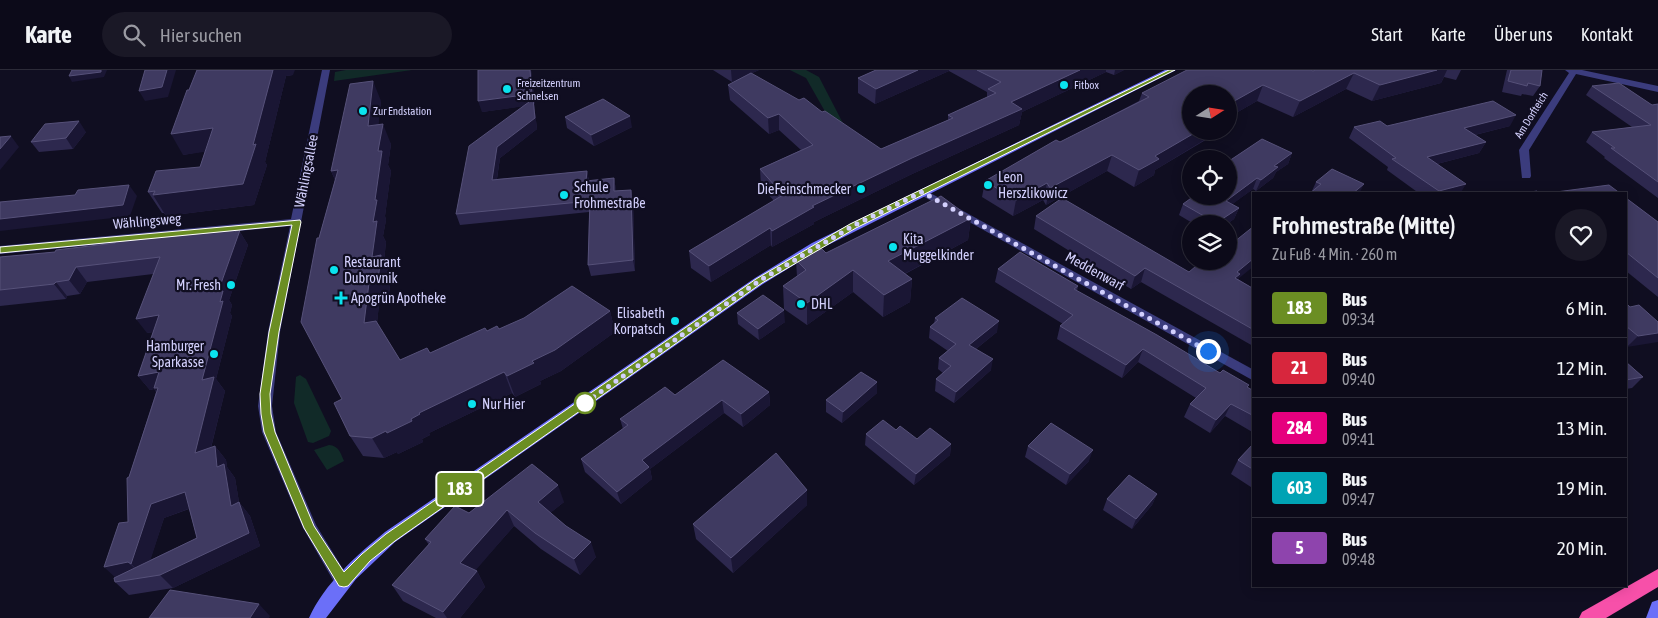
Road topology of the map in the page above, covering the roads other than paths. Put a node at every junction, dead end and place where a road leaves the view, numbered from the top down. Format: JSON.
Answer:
{"nodes":[{"id":1,"x":326,"y":70,"type":"edge"},
{"id":2,"x":1172,"y":70,"type":"edge"},
{"id":3,"x":1572,"y":70,"type":"edge"},
{"id":4,"x":1658,"y":89,"type":"edge"},
{"id":5,"x":1526,"y":176,"type":"dead end"},
{"id":6,"x":922,"y":192,"type":"junction"},
{"id":7,"x":297,"y":222,"type":"junction"},
{"id":8,"x":0,"y":250,"type":"edge"},
{"id":9,"x":1252,"y":375,"type":"edge"},
{"id":10,"x":1658,"y":577,"type":"edge"},
{"id":11,"x":344,"y":582,"type":"junction"},
{"id":12,"x":1658,"y":607,"type":"edge"},
{"id":13,"x":317,"y":618,"type":"edge"},
{"id":14,"x":1589,"y":618,"type":"edge"},
{"id":15,"x":1654,"y":618,"type":"edge"}],
"edges":[{"from":1,"to":7,"type":"street","name":"Wählingsallee"},
{"from":2,"to":6,"type":"street"},
{"from":3,"to":4,"type":"street","name":"Am Dorfteich"},
{"from":3,"to":5,"type":"street","name":"Am Dorfteich"},
{"from":6,"to":9,"type":"street","name":"Meddenwarf"},
{"from":6,"to":11,"type":"street"},
{"from":7,"to":8,"type":"street","name":"Wählingsweg"},
{"from":7,"to":11,"type":"street","name":"Wählingsallee"},
{"from":10,"to":14,"type":"highway"},
{"from":11,"to":13,"type":"street"},
{"from":12,"to":15,"type":"street"}]}
